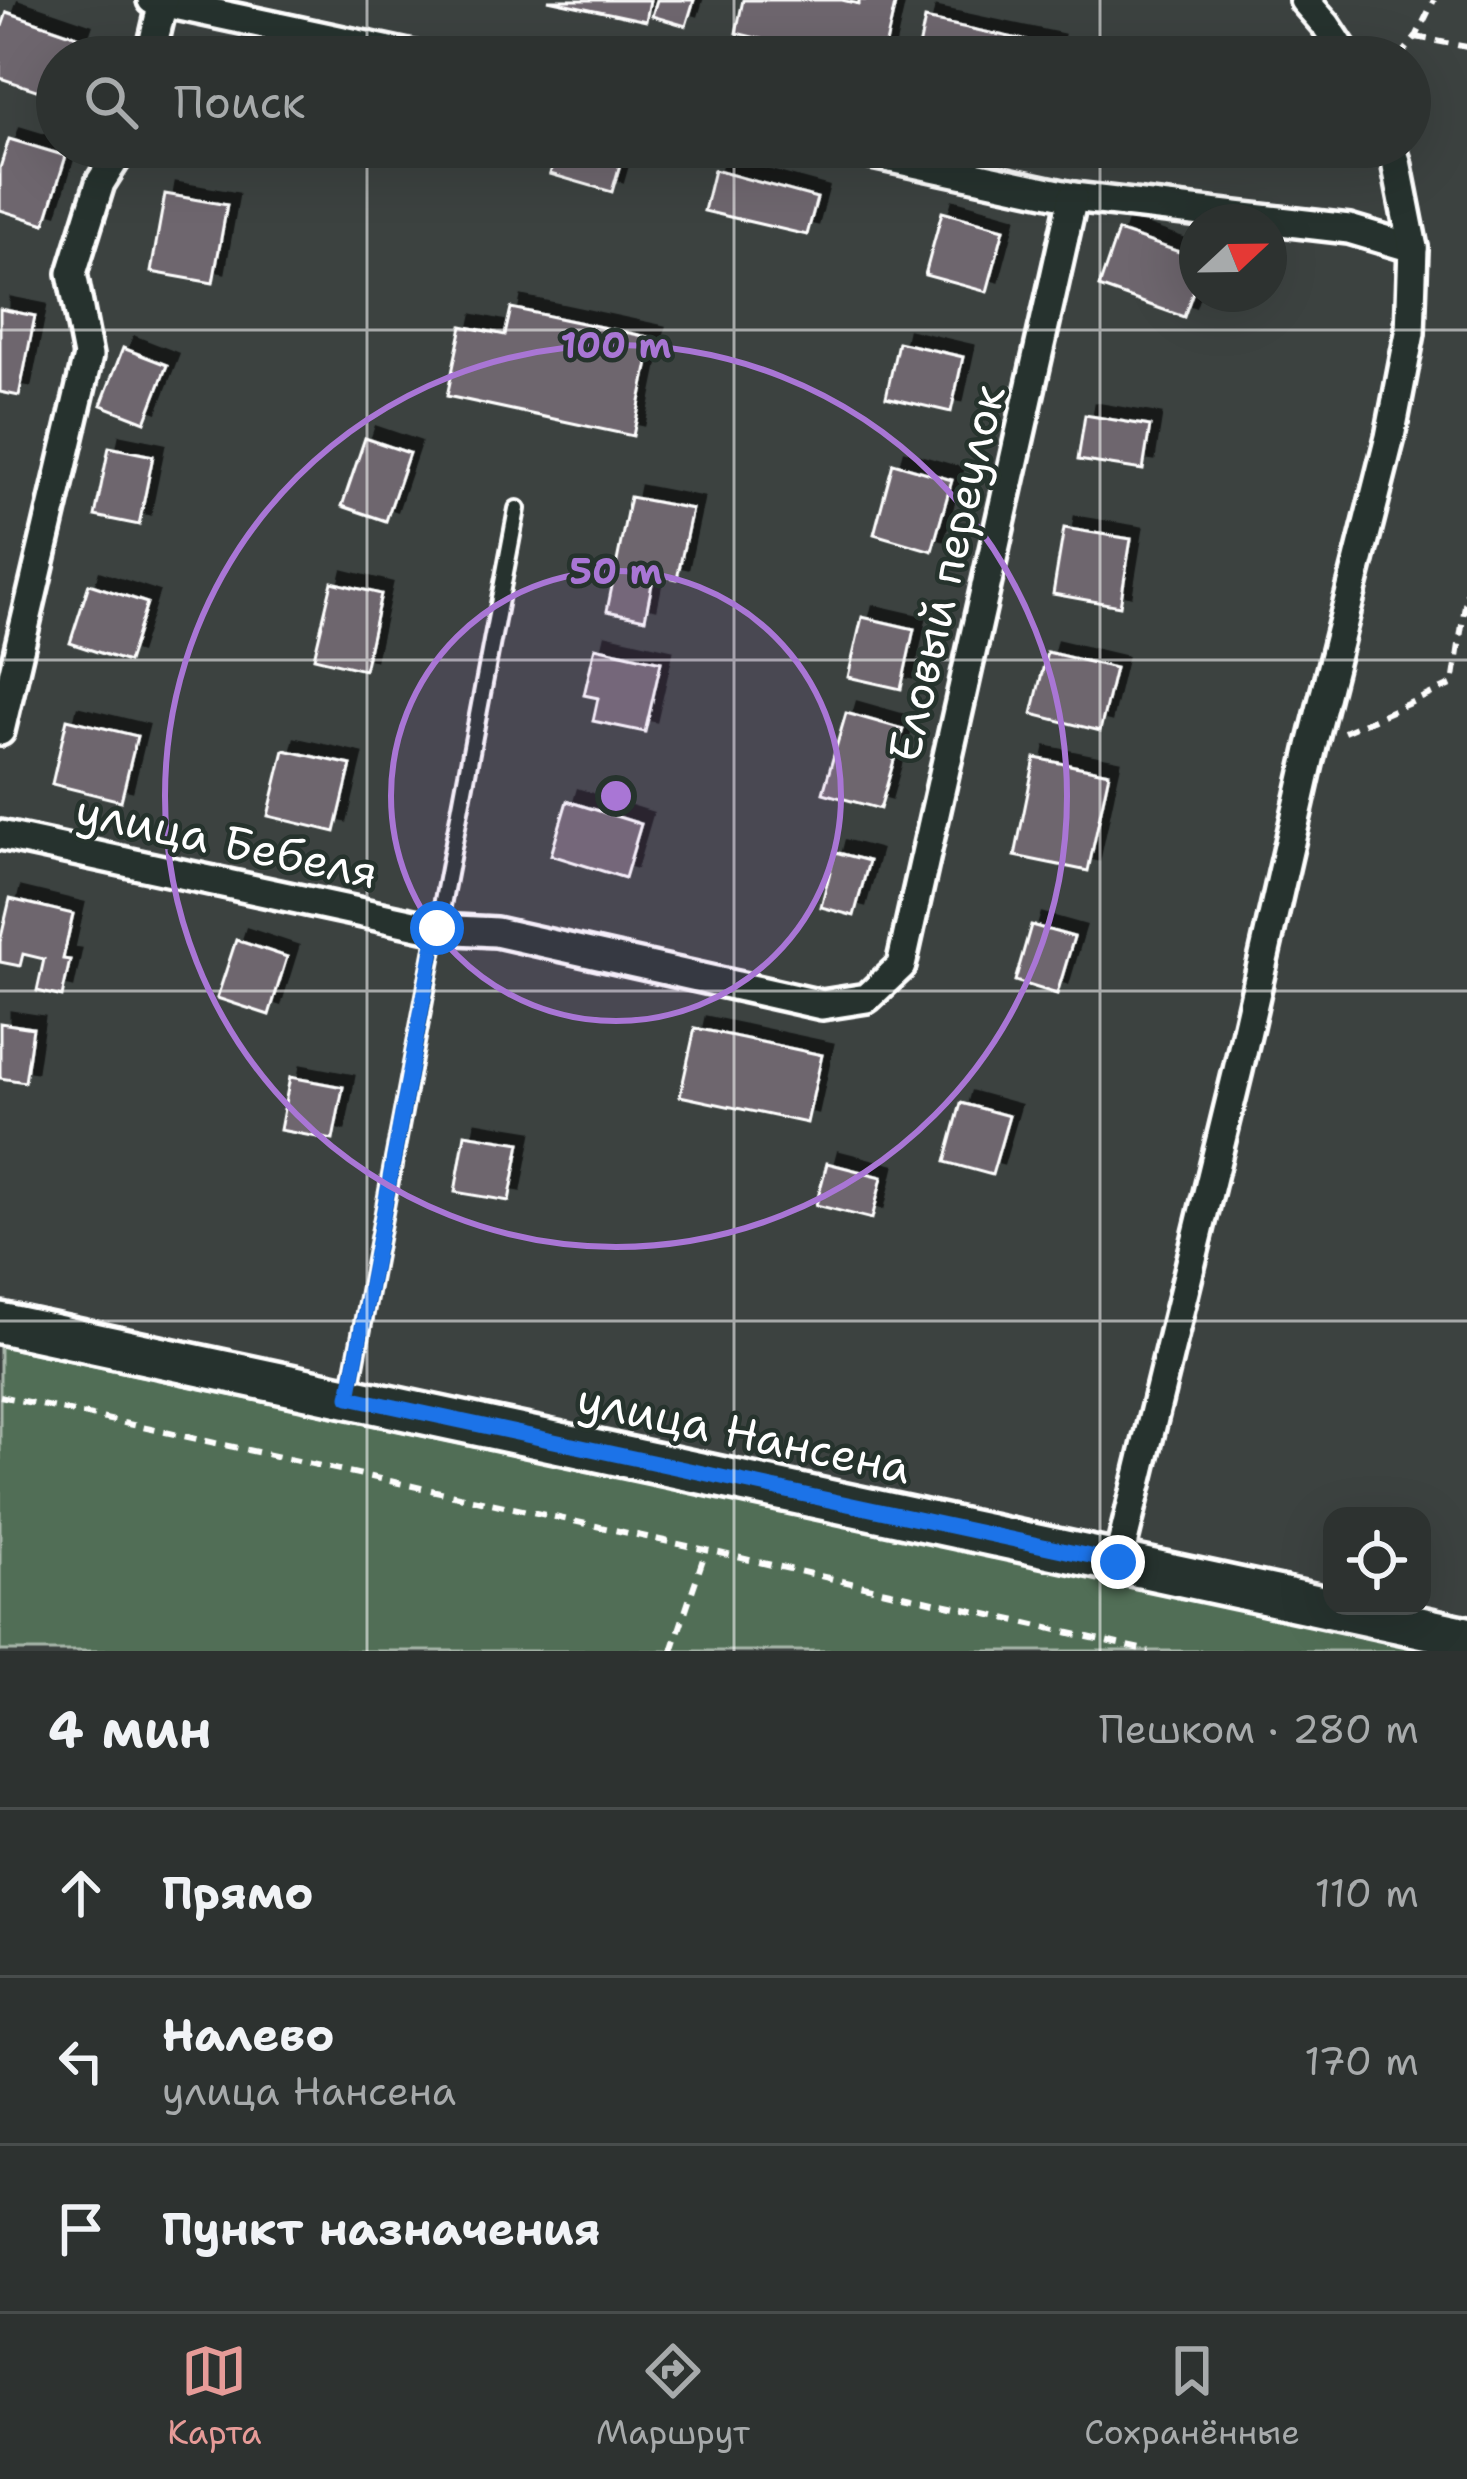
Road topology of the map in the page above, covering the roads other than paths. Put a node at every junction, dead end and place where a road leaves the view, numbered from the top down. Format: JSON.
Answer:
{"nodes":[{"id":1,"x":1304,"y":0,"type":"edge"},
{"id":2,"x":158,"y":1,"type":"edge"},
{"id":3,"x":153,"y":36,"type":"edge"},
{"id":4,"x":320,"y":36,"type":"edge"},
{"id":5,"x":1333,"y":36,"type":"edge"},
{"id":6,"x":110,"y":168,"type":"edge"},
{"id":7,"x":937,"y":168,"type":"edge"},
{"id":8,"x":1397,"y":168,"type":"edge"},
{"id":9,"x":1073,"y":197,"type":"junction"},
{"id":10,"x":1413,"y":248,"type":"junction"},
{"id":11,"x":517,"y":509,"type":"dead end"},
{"id":12,"x":0,"y":731,"type":"edge"},
{"id":13,"x":0,"y":836,"type":"edge"},
{"id":14,"x":437,"y":928,"type":"junction"},
{"id":15,"x":901,"y":966,"type":"joint"},
{"id":16,"x":0,"y":1323,"type":"edge"},
{"id":17,"x":349,"y":1397,"type":"junction"},
{"id":18,"x":1118,"y":1562,"type":"junction"},
{"id":19,"x":1467,"y":1637,"type":"edge"}],
"edges":[{"from":1,"to":5,"type":"street"},
{"from":2,"to":3,"type":"street"},
{"from":2,"to":4,"type":"street"},
{"from":6,"to":12,"type":"street"},
{"from":7,"to":9,"type":"street"},
{"from":8,"to":10,"type":"street"},
{"from":9,"to":10,"type":"street"},
{"from":9,"to":15,"type":"street","name":"Еловый переулок"},
{"from":10,"to":18,"type":"street"},
{"from":11,"to":14,"type":"lane"},
{"from":13,"to":14,"type":"street","name":"улица Бебеля"},
{"from":14,"to":15,"type":"street","name":"улица Бебеля"},
{"from":14,"to":17,"type":"lane"},
{"from":16,"to":17,"type":"main road","name":"улица Нансена"},
{"from":17,"to":18,"type":"main road","name":"улица Нансена"},
{"from":18,"to":19,"type":"main road","name":"улица Нансена"}]}
